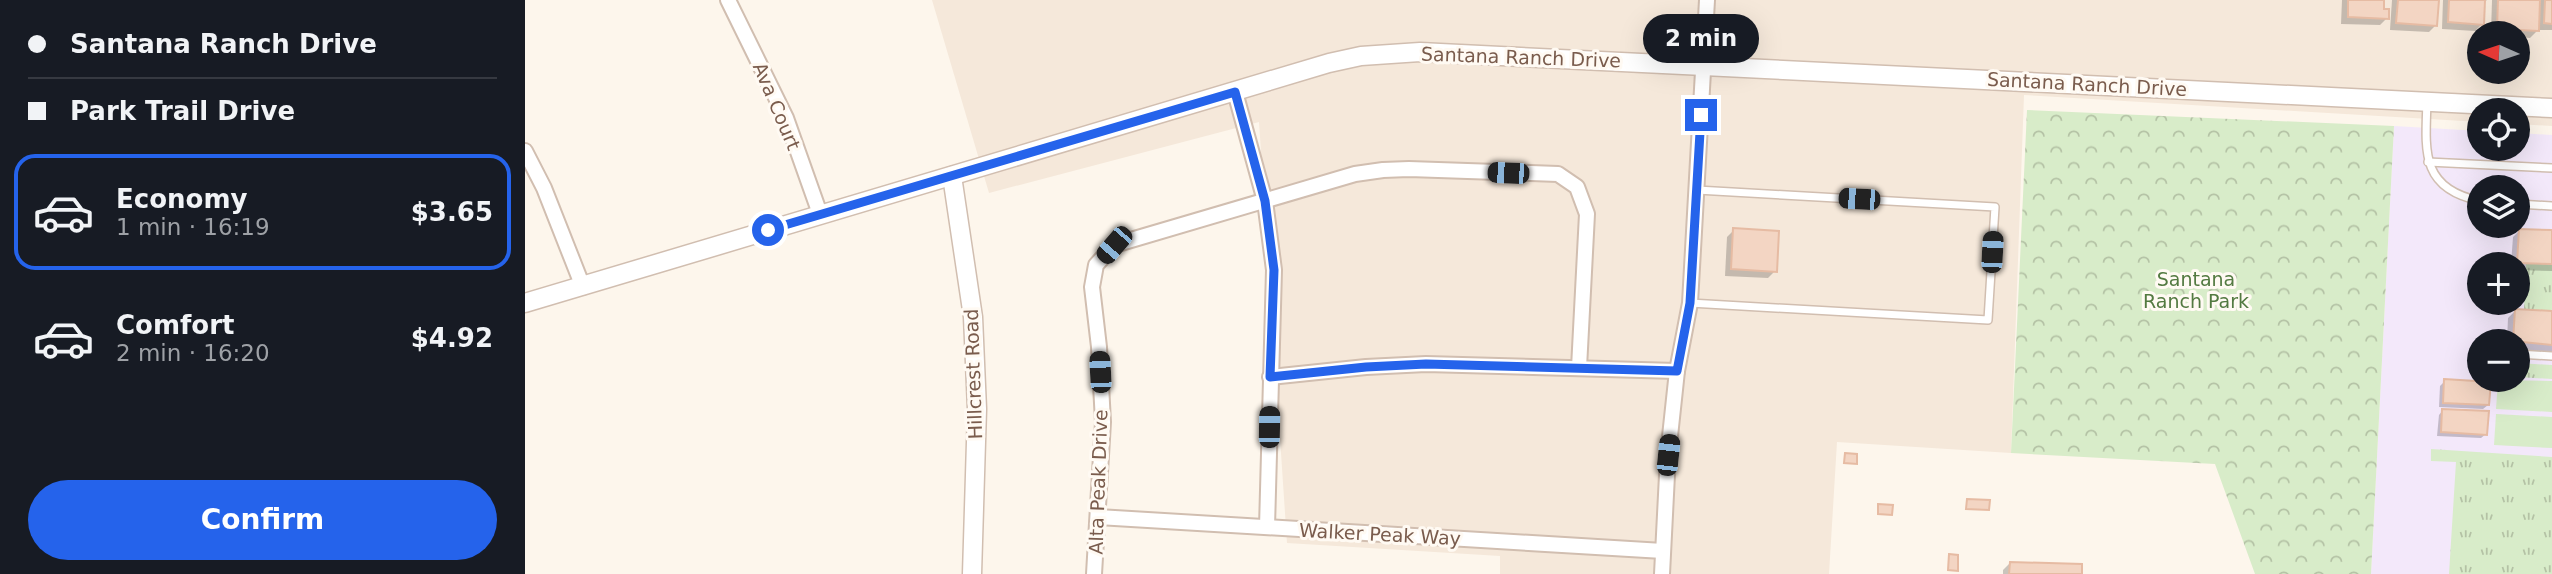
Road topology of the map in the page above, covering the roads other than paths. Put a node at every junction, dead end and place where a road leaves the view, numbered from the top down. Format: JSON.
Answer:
{"nodes":[{"id":1,"x":728,"y":0,"type":"edge"},
{"id":2,"x":1707,"y":0,"type":"edge"},
{"id":3,"x":1703,"y":65,"type":"junction"},
{"id":4,"x":1235,"y":92,"type":"junction"},
{"id":5,"x":2427,"y":102,"type":"junction"},
{"id":6,"x":2552,"y":108,"type":"edge"},
{"id":7,"x":525,"y":151,"type":"edge"},
{"id":8,"x":2428,"y":162,"type":"junction"},
{"id":9,"x":2552,"y":168,"type":"edge"},
{"id":10,"x":952,"y":176,"type":"junction"},
{"id":11,"x":1696,"y":190,"type":"junction"},
{"id":12,"x":2467,"y":197,"type":"edge"},
{"id":13,"x":1265,"y":201,"type":"junction"},
{"id":14,"x":2530,"y":205,"type":"edge"},
{"id":15,"x":2552,"y":206,"type":"edge"},
{"id":16,"x":820,"y":214,"type":"junction"},
{"id":17,"x":583,"y":287,"type":"junction"},
{"id":18,"x":525,"y":303,"type":"edge"},
{"id":19,"x":1690,"y":303,"type":"junction"},
{"id":20,"x":2530,"y":355,"type":"edge"},
{"id":21,"x":2552,"y":356,"type":"edge"},
{"id":22,"x":1579,"y":368,"type":"junction"},
{"id":23,"x":1677,"y":371,"type":"junction"},
{"id":24,"x":1270,"y":377,"type":"junction"},
{"id":25,"x":1098,"y":517,"type":"junction"},
{"id":26,"x":1267,"y":527,"type":"junction"},
{"id":27,"x":1663,"y":551,"type":"junction"},
{"id":28,"x":972,"y":574,"type":"edge"},
{"id":29,"x":1094,"y":574,"type":"edge"},
{"id":30,"x":1662,"y":574,"type":"edge"}],
"edges":[{"from":1,"to":16,"type":"street","name":"Ava Court"},
{"from":2,"to":3,"type":"street"},
{"from":3,"to":4,"type":"street","name":"Santana Ranch Drive"},
{"from":3,"to":5,"type":"street","name":"Santana Ranch Drive"},
{"from":3,"to":11,"type":"street"},
{"from":4,"to":10,"type":"street","name":"Santana Ranch Drive"},
{"from":4,"to":13,"type":"street"},
{"from":5,"to":6,"type":"street","name":"Santana Ranch Drive"},
{"from":5,"to":8,"type":"lane"},
{"from":7,"to":17,"type":"street"},
{"from":8,"to":9,"type":"lane"},
{"from":8,"to":12,"type":"lane"},
{"from":10,"to":16,"type":"street","name":"Santana Ranch Drive"},
{"from":10,"to":28,"type":"street","name":"Hillcrest Road"},
{"from":11,"to":19,"type":"street"},
{"from":11,"to":19,"type":"lane"},
{"from":13,"to":22,"type":"street"},
{"from":13,"to":24,"type":"street"},
{"from":13,"to":25,"type":"street","name":"Alta Peak Drive"},
{"from":14,"to":15,"type":"lane"},
{"from":16,"to":17,"type":"street","name":"Santana Ranch Drive"},
{"from":17,"to":18,"type":"street","name":"Santana Ranch Drive"},
{"from":19,"to":23,"type":"street"},
{"from":20,"to":21,"type":"lane"},
{"from":22,"to":23,"type":"street"},
{"from":22,"to":24,"type":"street"},
{"from":23,"to":27,"type":"street"},
{"from":24,"to":26,"type":"street"},
{"from":25,"to":26,"type":"street","name":"Walker Peak Way"},
{"from":25,"to":29,"type":"street","name":"Alta Peak Drive"},
{"from":26,"to":27,"type":"street","name":"Walker Peak Way"},
{"from":27,"to":30,"type":"street"}]}
